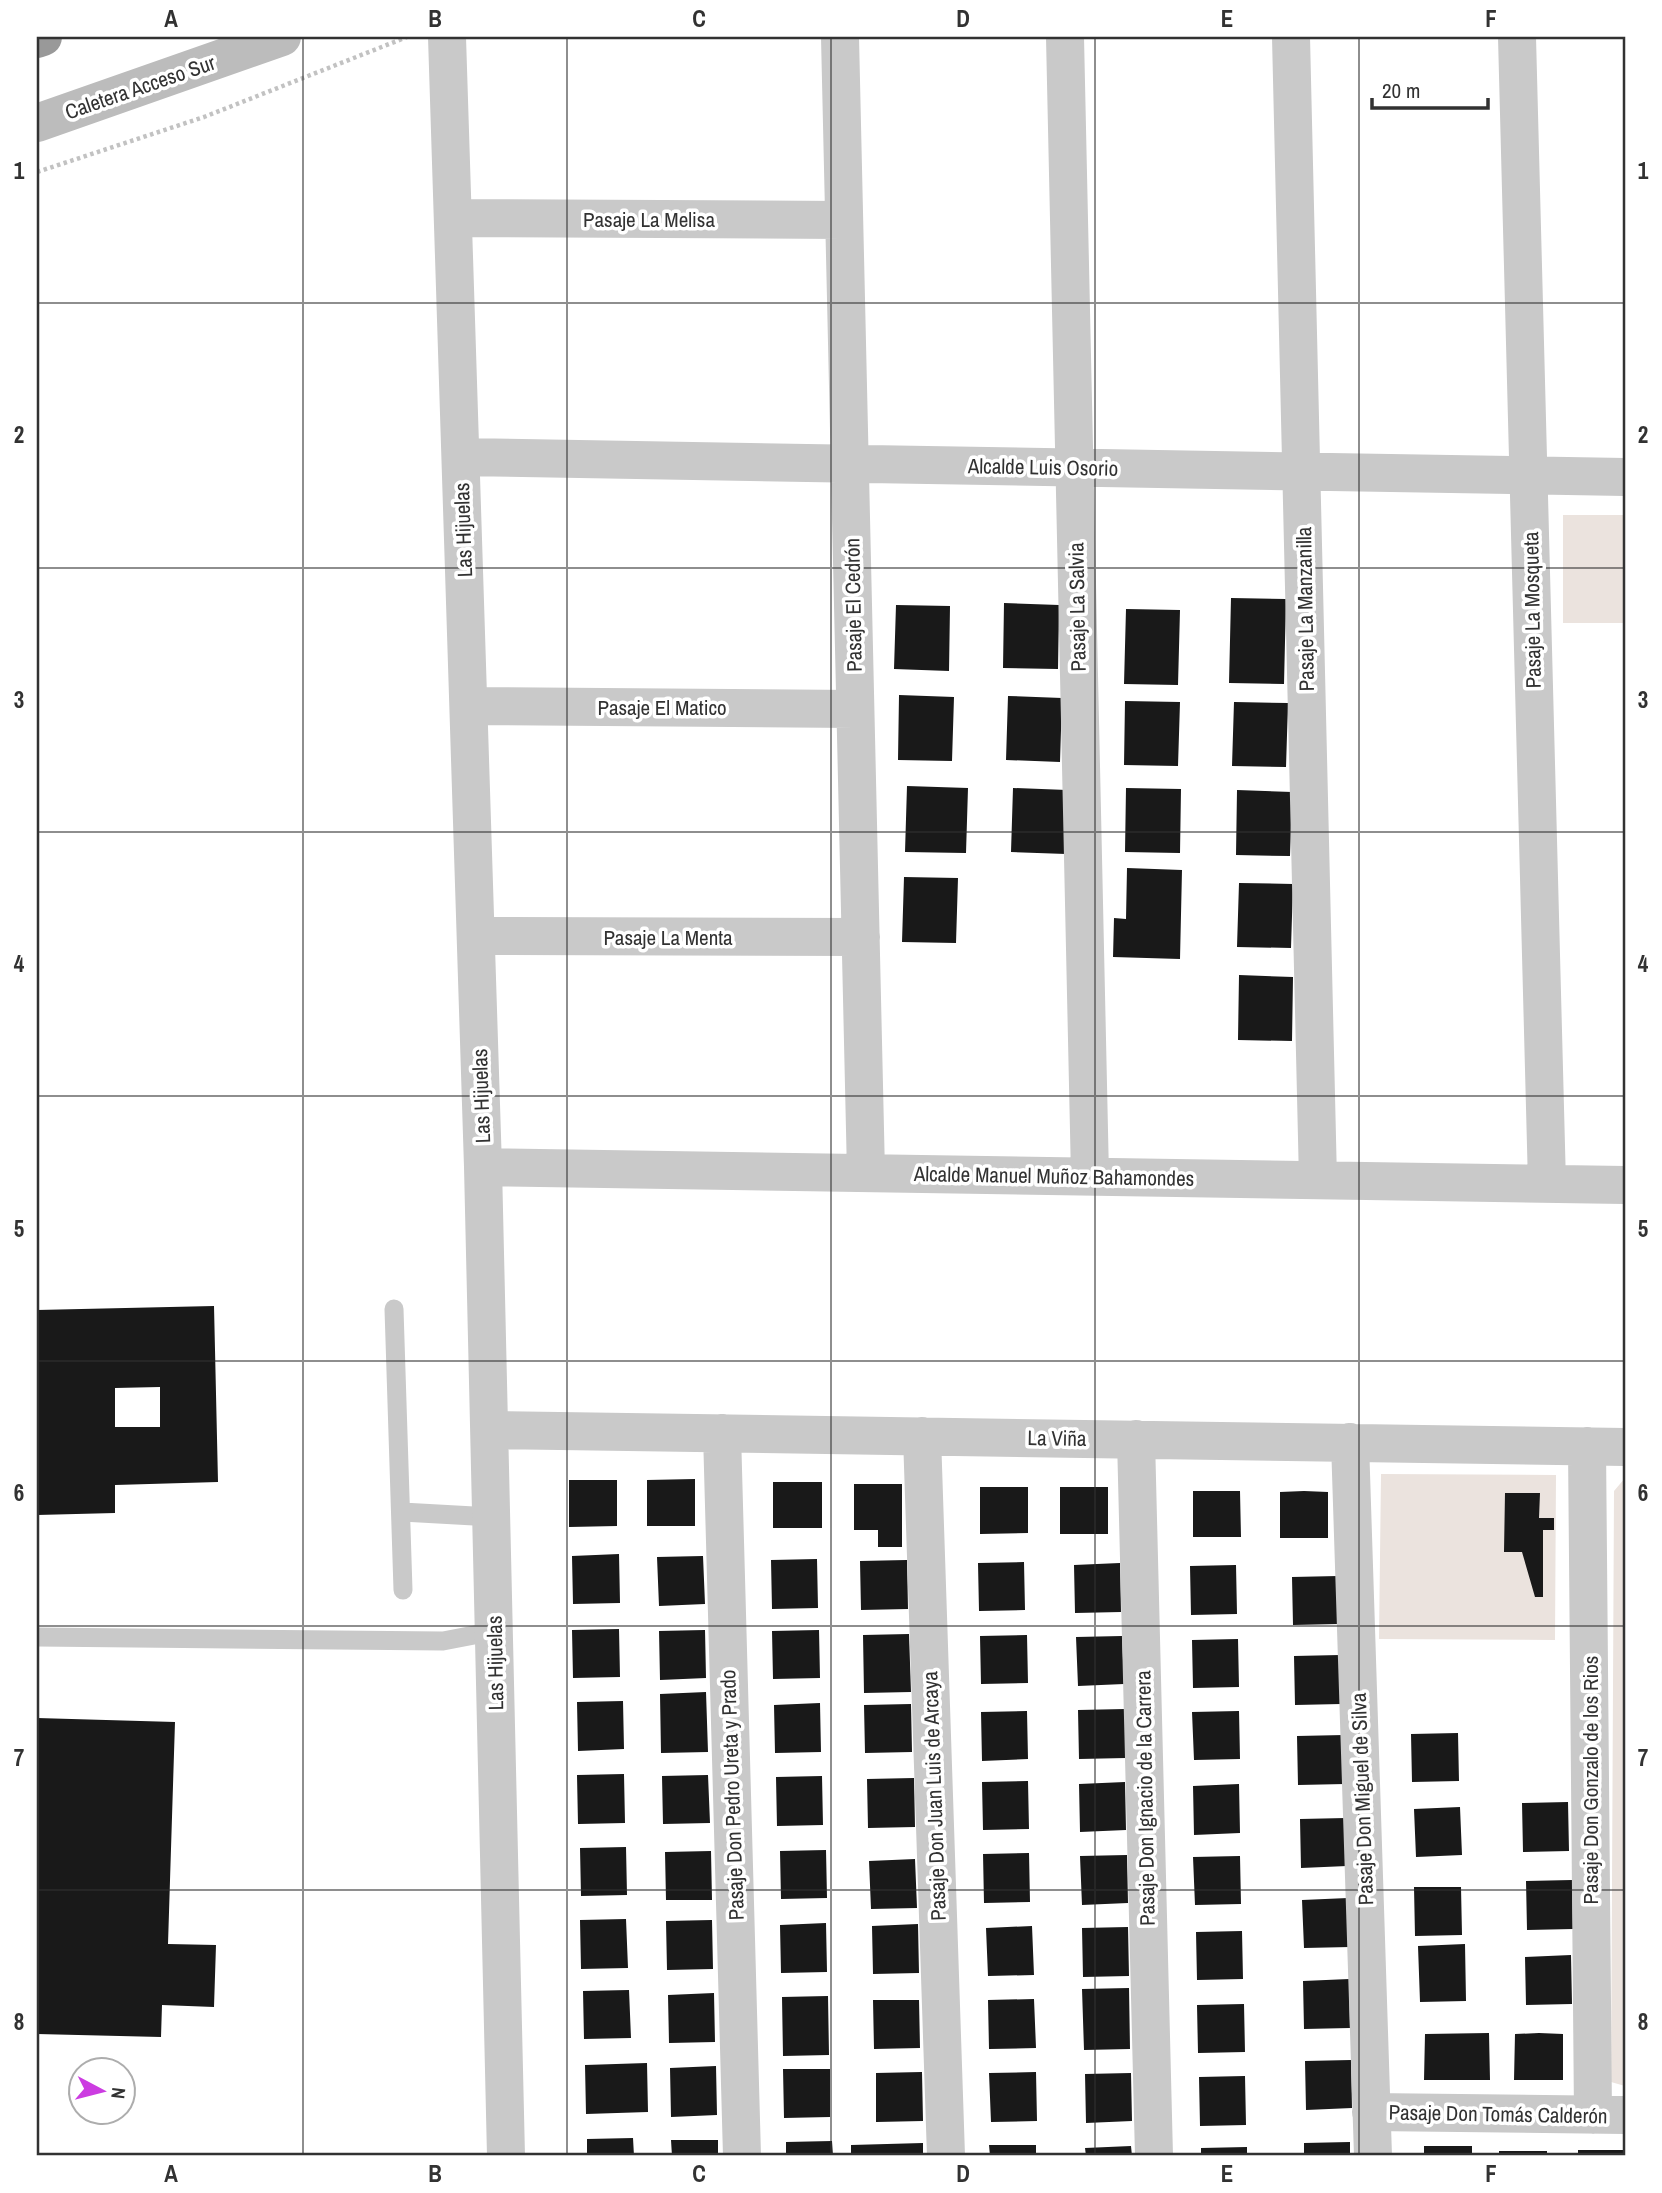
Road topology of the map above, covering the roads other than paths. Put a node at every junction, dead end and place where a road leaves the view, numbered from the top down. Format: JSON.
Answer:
{"nodes":[{"id":1,"x":44,"y":37,"type":"edge"},
{"id":2,"x":282,"y":37,"type":"edge"},
{"id":3,"x":447,"y":37,"type":"edge"},
{"id":4,"x":840,"y":37,"type":"edge"},
{"id":5,"x":1065,"y":37,"type":"edge"},
{"id":6,"x":1291,"y":37,"type":"edge"},
{"id":7,"x":1517,"y":37,"type":"edge"},
{"id":8,"x":37,"y":39,"type":"edge"},
{"id":9,"x":37,"y":123,"type":"edge"},
{"id":10,"x":454,"y":218,"type":"junction"},
{"id":11,"x":844,"y":220,"type":"junction"},
{"id":12,"x":461,"y":457,"type":"junction"},
{"id":13,"x":849,"y":463,"type":"junction"},
{"id":14,"x":1075,"y":468,"type":"junction"},
{"id":15,"x":1301,"y":471,"type":"junction"},
{"id":16,"x":1528,"y":475,"type":"junction"},
{"id":17,"x":1625,"y":477,"type":"edge"},
{"id":18,"x":469,"y":706,"type":"junction"},
{"id":19,"x":855,"y":709,"type":"junction"},
{"id":20,"x":476,"y":936,"type":"junction"},
{"id":21,"x":861,"y":937,"type":"junction"},
{"id":22,"x":483,"y":1167,"type":"junction"},
{"id":23,"x":866,"y":1173,"type":"junction"},
{"id":24,"x":1090,"y":1177,"type":"junction"},
{"id":25,"x":1318,"y":1180,"type":"junction"},
{"id":26,"x":1547,"y":1184,"type":"junction"},
{"id":27,"x":1625,"y":1185,"type":"edge"},
{"id":28,"x":394,"y":1309,"type":"dead end"},
{"id":29,"x":490,"y":1430,"type":"junction"},
{"id":30,"x":722,"y":1433,"type":"junction"},
{"id":31,"x":922,"y":1436,"type":"junction"},
{"id":32,"x":1136,"y":1439,"type":"junction"},
{"id":33,"x":1350,"y":1443,"type":"junction"},
{"id":34,"x":1587,"y":1446,"type":"junction"},
{"id":35,"x":1625,"y":1447,"type":"edge"},
{"id":36,"x":402,"y":1513,"type":"junction"},
{"id":37,"x":492,"y":1517,"type":"junction"},
{"id":38,"x":403,"y":1590,"type":"dead end"},
{"id":39,"x":495,"y":1631,"type":"junction"},
{"id":40,"x":37,"y":1637,"type":"edge"},
{"id":41,"x":1371,"y":2112,"type":"junction"},
{"id":42,"x":1609,"y":2115,"type":"edge"},
{"id":43,"x":506,"y":2156,"type":"edge"},
{"id":44,"x":741,"y":2156,"type":"edge"},
{"id":45,"x":946,"y":2156,"type":"edge"},
{"id":46,"x":1154,"y":2156,"type":"edge"},
{"id":47,"x":1373,"y":2156,"type":"edge"}],
"edges":[{"from":1,"to":8,"type":"highway"},
{"from":2,"to":9,"type":"main road","name":"Caletera Acceso Sur"},
{"from":3,"to":10,"type":"street","name":"Las Hijuelas"},
{"from":4,"to":11,"type":"street","name":"Pasaje El Cedrón"},
{"from":5,"to":14,"type":"street","name":"Pasaje La Salvia"},
{"from":6,"to":15,"type":"street","name":"Pasaje La Manzanilla"},
{"from":7,"to":16,"type":"street","name":"Pasaje La Mosqueta"},
{"from":10,"to":11,"type":"street","name":"Pasaje La Melisa"},
{"from":10,"to":12,"type":"street","name":"Las Hijuelas"},
{"from":11,"to":13,"type":"street","name":"Pasaje El Cedrón"},
{"from":12,"to":13,"type":"street","name":"Alcalde Luis Osorio"},
{"from":12,"to":18,"type":"street","name":"Las Hijuelas"},
{"from":13,"to":14,"type":"street","name":"Alcalde Luis Osorio"},
{"from":13,"to":19,"type":"street","name":"Pasaje El Cedrón"},
{"from":14,"to":15,"type":"street","name":"Alcalde Luis Osorio"},
{"from":14,"to":24,"type":"street","name":"Pasaje La Salvia"},
{"from":15,"to":16,"type":"street","name":"Alcalde Luis Osorio"},
{"from":15,"to":25,"type":"street","name":"Pasaje La Manzanilla"},
{"from":16,"to":17,"type":"street","name":"Alcalde Luis Osorio"},
{"from":16,"to":26,"type":"street","name":"Pasaje La Mosqueta"},
{"from":18,"to":19,"type":"street","name":"Pasaje El Matico"},
{"from":18,"to":20,"type":"street","name":"Las Hijuelas"},
{"from":19,"to":21,"type":"street","name":"Pasaje El Cedrón"},
{"from":20,"to":21,"type":"street","name":"Pasaje La Menta"},
{"from":20,"to":22,"type":"street","name":"Las Hijuelas"},
{"from":21,"to":23,"type":"street","name":"Pasaje El Cedrón"},
{"from":22,"to":23,"type":"street","name":"Alcalde Manuel Muñoz Bahamondes"},
{"from":22,"to":29,"type":"street","name":"Las Hijuelas"},
{"from":23,"to":24,"type":"street","name":"Alcalde Manuel Muñoz Bahamondes"},
{"from":24,"to":25,"type":"street","name":"Alcalde Manuel Muñoz Bahamondes"},
{"from":25,"to":26,"type":"street","name":"Alcalde Manuel Muñoz Bahamondes"},
{"from":26,"to":27,"type":"street","name":"Alcalde Manuel Muñoz Bahamondes"},
{"from":28,"to":36,"type":"lane"},
{"from":29,"to":30,"type":"street","name":"La Viña"},
{"from":29,"to":37,"type":"street","name":"Las Hijuelas"},
{"from":30,"to":31,"type":"street","name":"La Viña"},
{"from":30,"to":44,"type":"street","name":"Pasaje Don Pedro Ureta y Prado"},
{"from":31,"to":32,"type":"street","name":"La Viña"},
{"from":31,"to":45,"type":"street","name":"Pasaje Don Juan Luis de Arcaya"},
{"from":32,"to":33,"type":"street","name":"La Viña"},
{"from":32,"to":46,"type":"street","name":"Pasaje Don Ignacio de la Carrera"},
{"from":33,"to":34,"type":"street","name":"La Viña"},
{"from":33,"to":41,"type":"street","name":"Pasaje Don Miguel de Silva"},
{"from":34,"to":35,"type":"street","name":"La Viña"},
{"from":34,"to":42,"type":"street","name":"Pasaje Don Gonzalo de los Rios"},
{"from":36,"to":37,"type":"lane"},
{"from":36,"to":38,"type":"lane"},
{"from":37,"to":39,"type":"street","name":"Las Hijuelas"},
{"from":39,"to":40,"type":"lane"},
{"from":39,"to":43,"type":"street","name":"Las Hijuelas"},
{"from":41,"to":42,"type":"street","name":"Pasaje Don Tomás Calderón"},
{"from":41,"to":47,"type":"street","name":"Pasaje Don Miguel de Silva"}]}
